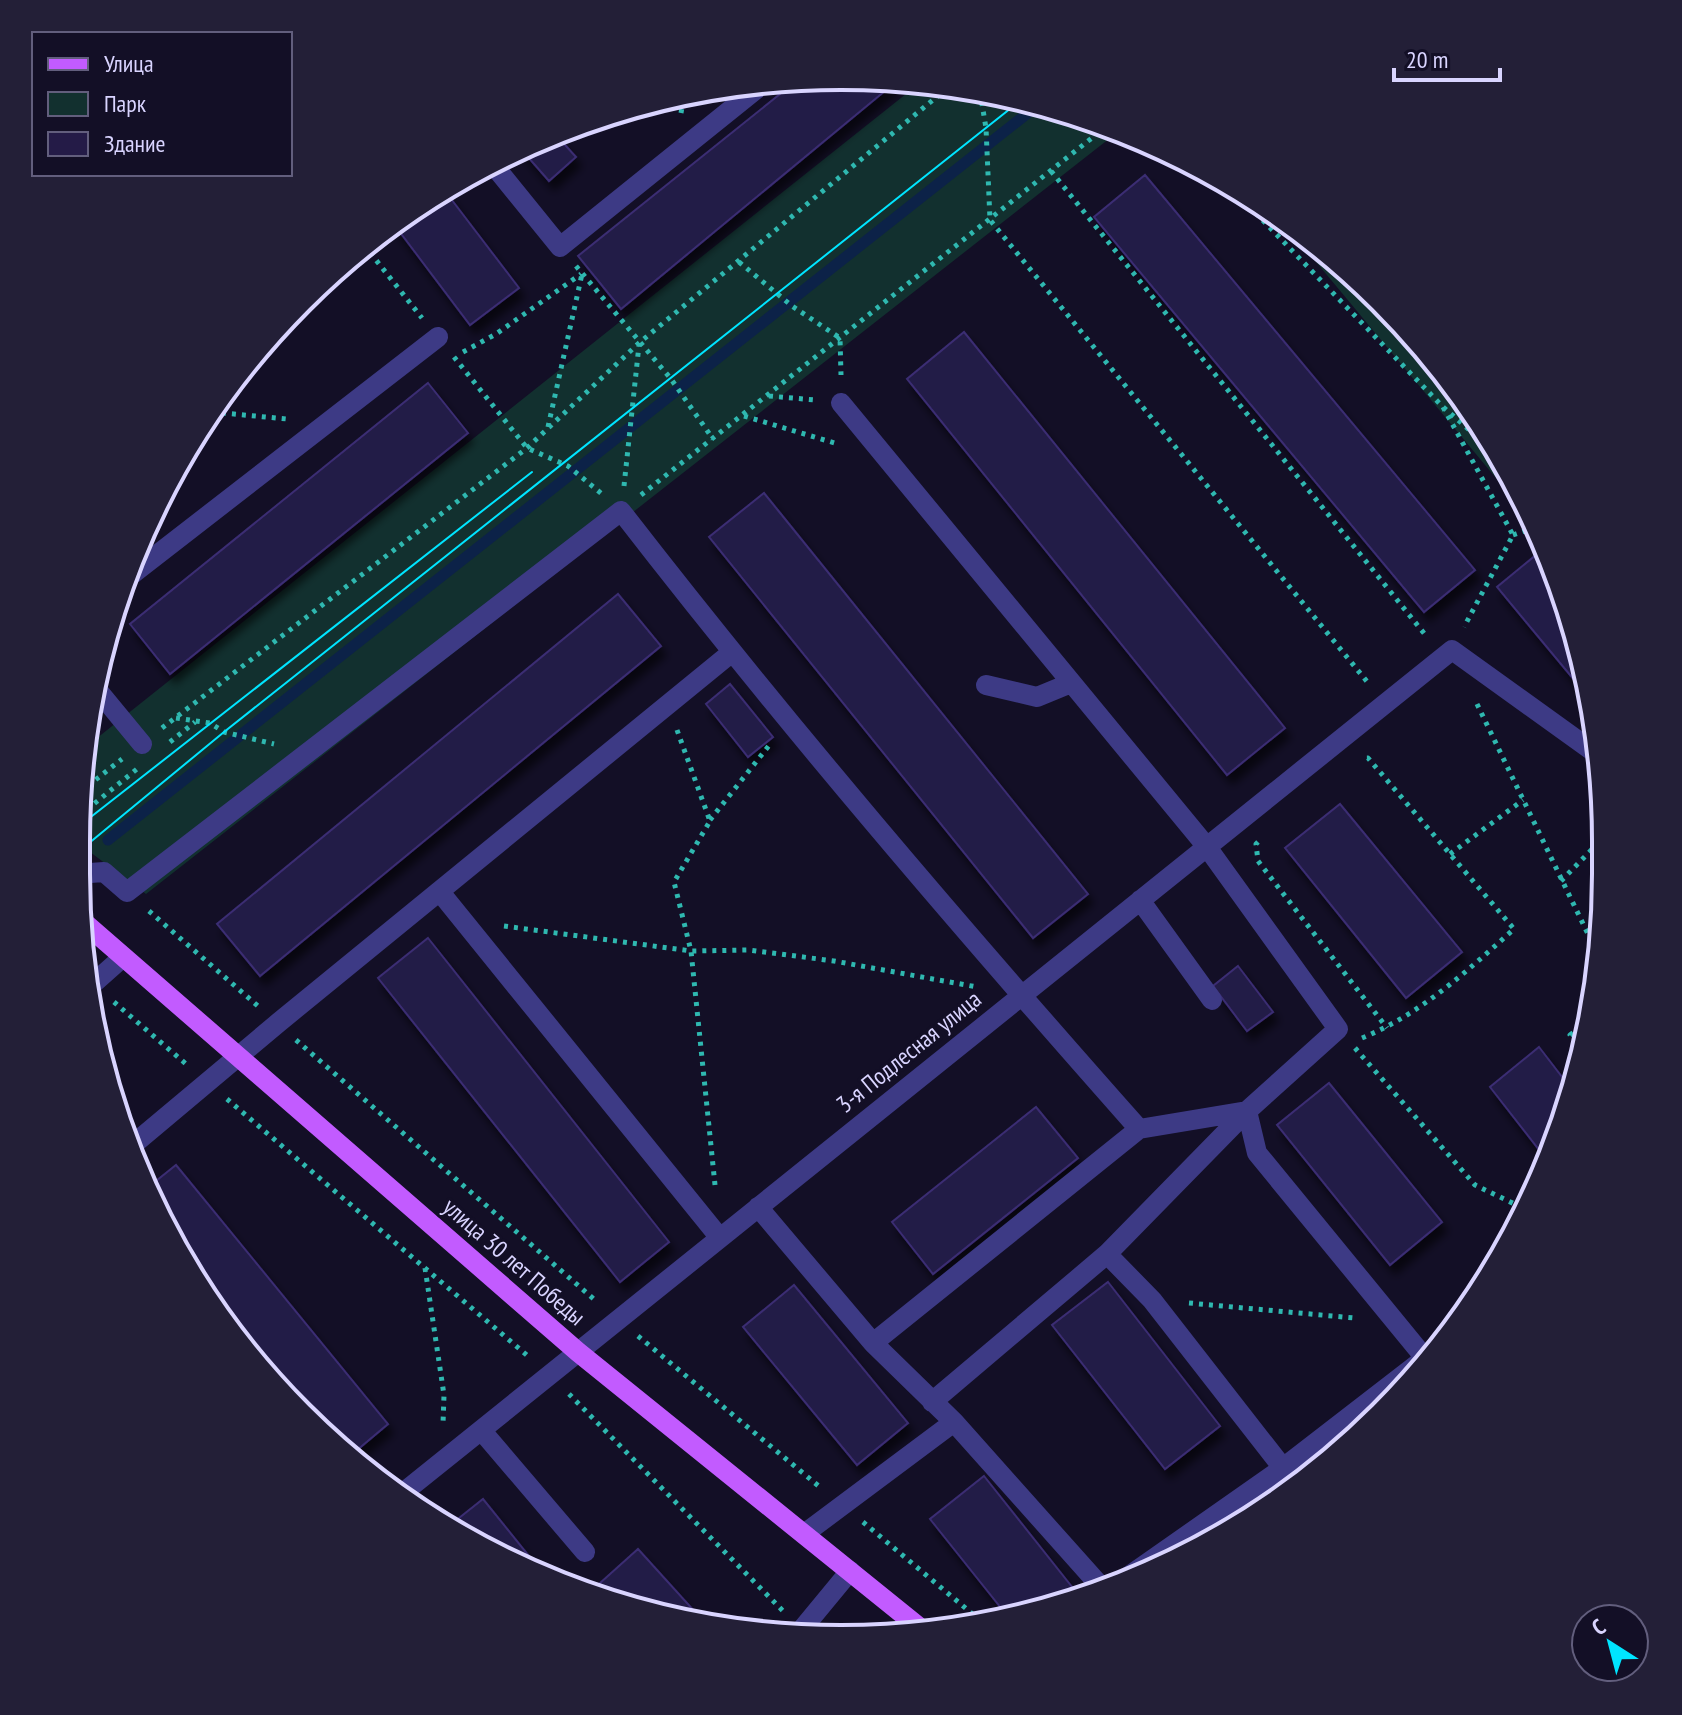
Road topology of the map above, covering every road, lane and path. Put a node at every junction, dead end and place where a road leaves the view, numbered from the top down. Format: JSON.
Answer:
{"nodes":[{"id":1,"x":748,"y":96,"type":"edge"},
{"id":2,"x":938,"y":96,"type":"edge"},
{"id":3,"x":982,"y":103,"type":"edge"},
{"id":4,"x":1096,"y":135,"type":"edge"},
{"id":5,"x":1051,"y":171,"type":"junction"},
{"id":6,"x":499,"y":172,"type":"edge"},
{"id":7,"x":990,"y":220,"type":"junction"},
{"id":8,"x":1263,"y":220,"type":"edge"},
{"id":9,"x":560,"y":247,"type":"junction"},
{"id":10,"x":739,"y":262,"type":"junction"},
{"id":11,"x":582,"y":274,"type":"junction"},
{"id":12,"x":438,"y":337,"type":"dead end"},
{"id":13,"x":840,"y":338,"type":"junction"},
{"id":14,"x":639,"y":343,"type":"junction"},
{"id":15,"x":454,"y":357,"type":"dead end"},
{"id":16,"x":841,"y":403,"type":"dead end"},
{"id":17,"x":225,"y":413,"type":"edge"},
{"id":18,"x":743,"y":415,"type":"junction"},
{"id":19,"x":328,"y":423,"type":"junction"},
{"id":20,"x":548,"y":428,"type":"junction"},
{"id":21,"x":1468,"y":429,"type":"edge"},
{"id":22,"x":713,"y":439,"type":"junction"},
{"id":23,"x":527,"y":448,"type":"junction"},
{"id":24,"x":886,"y":459,"type":"junction"},
{"id":25,"x":580,"y":474,"type":"dead end"},
{"id":26,"x":621,"y":511,"type":"junction"},
{"id":27,"x":1525,"y":531,"type":"edge"},
{"id":28,"x":1513,"y":535,"type":"dead end"},
{"id":29,"x":142,"y":566,"type":"edge"},
{"id":30,"x":1452,"y":650,"type":"junction"},
{"id":31,"x":731,"y":653,"type":"junction"},
{"id":32,"x":1071,"y":683,"type":"junction"},
{"id":33,"x":986,"y":685,"type":"dead end"},
{"id":34,"x":103,"y":697,"type":"edge"},
{"id":35,"x":1385,"y":703,"type":"junction"},
{"id":36,"x":669,"y":707,"type":"junction"},
{"id":37,"x":175,"y":718,"type":"junction"},
{"id":38,"x":790,"y":719,"type":"junction"},
{"id":39,"x":142,"y":744,"type":"junction"},
{"id":40,"x":285,"y":747,"type":"dead end"},
{"id":41,"x":1586,"y":747,"type":"edge"},
{"id":42,"x":1359,"y":758,"type":"dead end"},
{"id":43,"x":93,"y":782,"type":"edge"},
{"id":44,"x":1523,"y":800,"type":"dead end"},
{"id":45,"x":710,"y":821,"type":"junction"},
{"id":46,"x":1265,"y":833,"type":"dead end"},
{"id":47,"x":1207,"y":847,"type":"junction"},
{"id":48,"x":1592,"y":849,"type":"edge"},
{"id":49,"x":1450,"y":854,"type":"junction"},
{"id":50,"x":90,"y":873,"type":"edge"},
{"id":51,"x":1561,"y":881,"type":"dead end"},
{"id":52,"x":127,"y":892,"type":"junction"},
{"id":53,"x":440,"y":892,"type":"junction"},
{"id":54,"x":1140,"y":900,"type":"junction"},
{"id":55,"x":463,"y":921,"type":"junction"},
{"id":56,"x":93,"y":930,"type":"edge"},
{"id":57,"x":691,"y":951,"type":"junction"},
{"id":58,"x":123,"y":957,"type":"junction"},
{"id":59,"x":97,"y":980,"type":"edge"},
{"id":60,"x":100,"y":995,"type":"edge"},
{"id":61,"x":1021,"y":995,"type":"junction"},
{"id":62,"x":1212,"y":1000,"type":"dead end"},
{"id":63,"x":278,"y":1023,"type":"junction"},
{"id":64,"x":1387,"y":1028,"type":"junction"},
{"id":65,"x":238,"y":1058,"type":"junction"},
{"id":66,"x":208,"y":1082,"type":"junction"},
{"id":67,"x":1247,"y":1111,"type":"junction"},
{"id":68,"x":1139,"y":1129,"type":"junction"},
{"id":69,"x":139,"y":1140,"type":"edge"},
{"id":70,"x":1516,"y":1205,"type":"edge"},
{"id":71,"x":758,"y":1207,"type":"junction"},
{"id":72,"x":720,"y":1238,"type":"junction"},
{"id":73,"x":1107,"y":1254,"type":"junction"},
{"id":74,"x":425,"y":1268,"type":"junction"},
{"id":75,"x":1152,"y":1300,"type":"junction"},
{"id":76,"x":619,"y":1320,"type":"junction"},
{"id":77,"x":1395,"y":1321,"type":"junction"},
{"id":78,"x":873,"y":1343,"type":"junction"},
{"id":79,"x":1424,"y":1347,"type":"edge"},
{"id":80,"x":578,"y":1352,"type":"junction"},
{"id":81,"x":550,"y":1375,"type":"junction"},
{"id":82,"x":1391,"y":1385,"type":"edge"},
{"id":83,"x":932,"y":1402,"type":"junction"},
{"id":84,"x":954,"y":1422,"type":"junction"},
{"id":85,"x":443,"y":1427,"type":"dead end"},
{"id":86,"x":481,"y":1430,"type":"junction"},
{"id":87,"x":1283,"y":1468,"type":"junction"},
{"id":88,"x":409,"y":1488,"type":"edge"},
{"id":89,"x":841,"y":1504,"type":"junction"},
{"id":90,"x":804,"y":1534,"type":"junction"},
{"id":91,"x":585,"y":1552,"type":"dead end"},
{"id":92,"x":1162,"y":1553,"type":"edge"},
{"id":93,"x":850,"y":1571,"type":"junction"},
{"id":94,"x":1095,"y":1580,"type":"edge"},
{"id":95,"x":972,"y":1614,"type":"edge"},
{"id":96,"x":912,"y":1621,"type":"edge"},
{"id":97,"x":791,"y":1623,"type":"edge"},
{"id":98,"x":807,"y":1624,"type":"edge"}],
"edges":[{"from":1,"to":9,"type":"street"},
{"from":2,"to":10,"type":"path"},
{"from":3,"to":7,"type":"path"},
{"from":4,"to":5,"type":"path"},
{"from":5,"to":7,"type":"path"},
{"from":5,"to":30,"type":"path"},
{"from":6,"to":9,"type":"street"},
{"from":7,"to":13,"type":"path"},
{"from":7,"to":35,"type":"path"},
{"from":8,"to":21,"type":"path"},
{"from":9,"to":11,"type":"path"},
{"from":10,"to":13,"type":"path"},
{"from":10,"to":14,"type":"path"},
{"from":11,"to":14,"type":"path"},
{"from":11,"to":15,"type":"path"},
{"from":11,"to":20,"type":"path"},
{"from":12,"to":19,"type":"street"},
{"from":13,"to":18,"type":"path"},
{"from":14,"to":20,"type":"path"},
{"from":14,"to":22,"type":"path"},
{"from":14,"to":26,"type":"path"},
{"from":16,"to":24,"type":"street"},
{"from":17,"to":19,"type":"path"},
{"from":18,"to":22,"type":"path"},
{"from":18,"to":24,"type":"path"},
{"from":19,"to":29,"type":"street"},
{"from":20,"to":23,"type":"path"},
{"from":22,"to":26,"type":"path"},
{"from":23,"to":25,"type":"path"},
{"from":23,"to":37,"type":"path"},
{"from":24,"to":32,"type":"street"},
{"from":26,"to":31,"type":"street"},
{"from":26,"to":52,"type":"street"},
{"from":27,"to":28,"type":"path"},
{"from":30,"to":35,"type":"street","name":"3-я Подлесная улица"},
{"from":30,"to":41,"type":"street"},
{"from":31,"to":36,"type":"street"},
{"from":31,"to":38,"type":"street"},
{"from":32,"to":33,"type":"street"},
{"from":32,"to":47,"type":"street"},
{"from":34,"to":39,"type":"street"},
{"from":35,"to":47,"type":"street","name":"3-я Подлесная улица"},
{"from":36,"to":45,"type":"path"},
{"from":36,"to":53,"type":"street"},
{"from":37,"to":39,"type":"path"},
{"from":37,"to":40,"type":"path"},
{"from":38,"to":45,"type":"path"},
{"from":38,"to":61,"type":"street"},
{"from":39,"to":43,"type":"path"},
{"from":42,"to":49,"type":"path"},
{"from":44,"to":49,"type":"path"},
{"from":45,"to":57,"type":"path"},
{"from":46,"to":64,"type":"path"},
{"from":47,"to":54,"type":"street","name":"3-я Подлесная улица"},
{"from":47,"to":67,"type":"street"},
{"from":48,"to":51,"type":"path"},
{"from":49,"to":64,"type":"path"},
{"from":50,"to":52,"type":"street"},
{"from":52,"to":63,"type":"path"},
{"from":53,"to":55,"type":"street"},
{"from":53,"to":63,"type":"street"},
{"from":54,"to":61,"type":"street","name":"3-я Подлесная улица"},
{"from":54,"to":62,"type":"street"},
{"from":55,"to":57,"type":"path"},
{"from":55,"to":72,"type":"street"},
{"from":56,"to":58,"type":"main road","name":"улица 30 лет Победы"},
{"from":57,"to":61,"type":"path"},
{"from":57,"to":72,"type":"path"},
{"from":58,"to":59,"type":"street"},
{"from":58,"to":65,"type":"main road","name":"улица 30 лет Победы"},
{"from":60,"to":66,"type":"path"},
{"from":61,"to":68,"type":"street"},
{"from":61,"to":71,"type":"street","name":"3-я Подлесная улица"},
{"from":63,"to":65,"type":"street"},
{"from":63,"to":76,"type":"path"},
{"from":64,"to":70,"type":"path"},
{"from":65,"to":66,"type":"street"},
{"from":65,"to":80,"type":"main road","name":"улица 30 лет Победы"},
{"from":66,"to":69,"type":"street"},
{"from":66,"to":74,"type":"path"},
{"from":67,"to":68,"type":"street"},
{"from":67,"to":73,"type":"street"},
{"from":67,"to":77,"type":"street"},
{"from":68,"to":78,"type":"street"},
{"from":71,"to":72,"type":"street","name":"3-я Подлесная улица"},
{"from":71,"to":78,"type":"street"},
{"from":72,"to":76,"type":"street","name":"3-я Подлесная улица"},
{"from":73,"to":75,"type":"street"},
{"from":73,"to":83,"type":"street"},
{"from":74,"to":81,"type":"path"},
{"from":74,"to":85,"type":"path"},
{"from":75,"to":77,"type":"path"},
{"from":75,"to":87,"type":"street"},
{"from":76,"to":80,"type":"street","name":"3-я Подлесная улица"},
{"from":76,"to":89,"type":"path"},
{"from":77,"to":79,"type":"street"},
{"from":78,"to":83,"type":"street"},
{"from":80,"to":81,"type":"street","name":"3-я Подлесная улица"},
{"from":80,"to":90,"type":"main road","name":"улица 30 лет Победы"},
{"from":81,"to":86,"type":"street","name":"3-я Подлесная улица"},
{"from":81,"to":97,"type":"path"},
{"from":82,"to":87,"type":"street"},
{"from":83,"to":84,"type":"street"},
{"from":84,"to":89,"type":"street"},
{"from":84,"to":94,"type":"street"},
{"from":86,"to":88,"type":"street","name":"3-я Подлесная улица"},
{"from":86,"to":91,"type":"street"},
{"from":87,"to":92,"type":"street"},
{"from":89,"to":90,"type":"street"},
{"from":89,"to":95,"type":"path"},
{"from":90,"to":93,"type":"main road","name":"улица 30 лет Победы"},
{"from":93,"to":96,"type":"main road","name":"улица 30 лет Победы"},
{"from":93,"to":98,"type":"street"}]}
